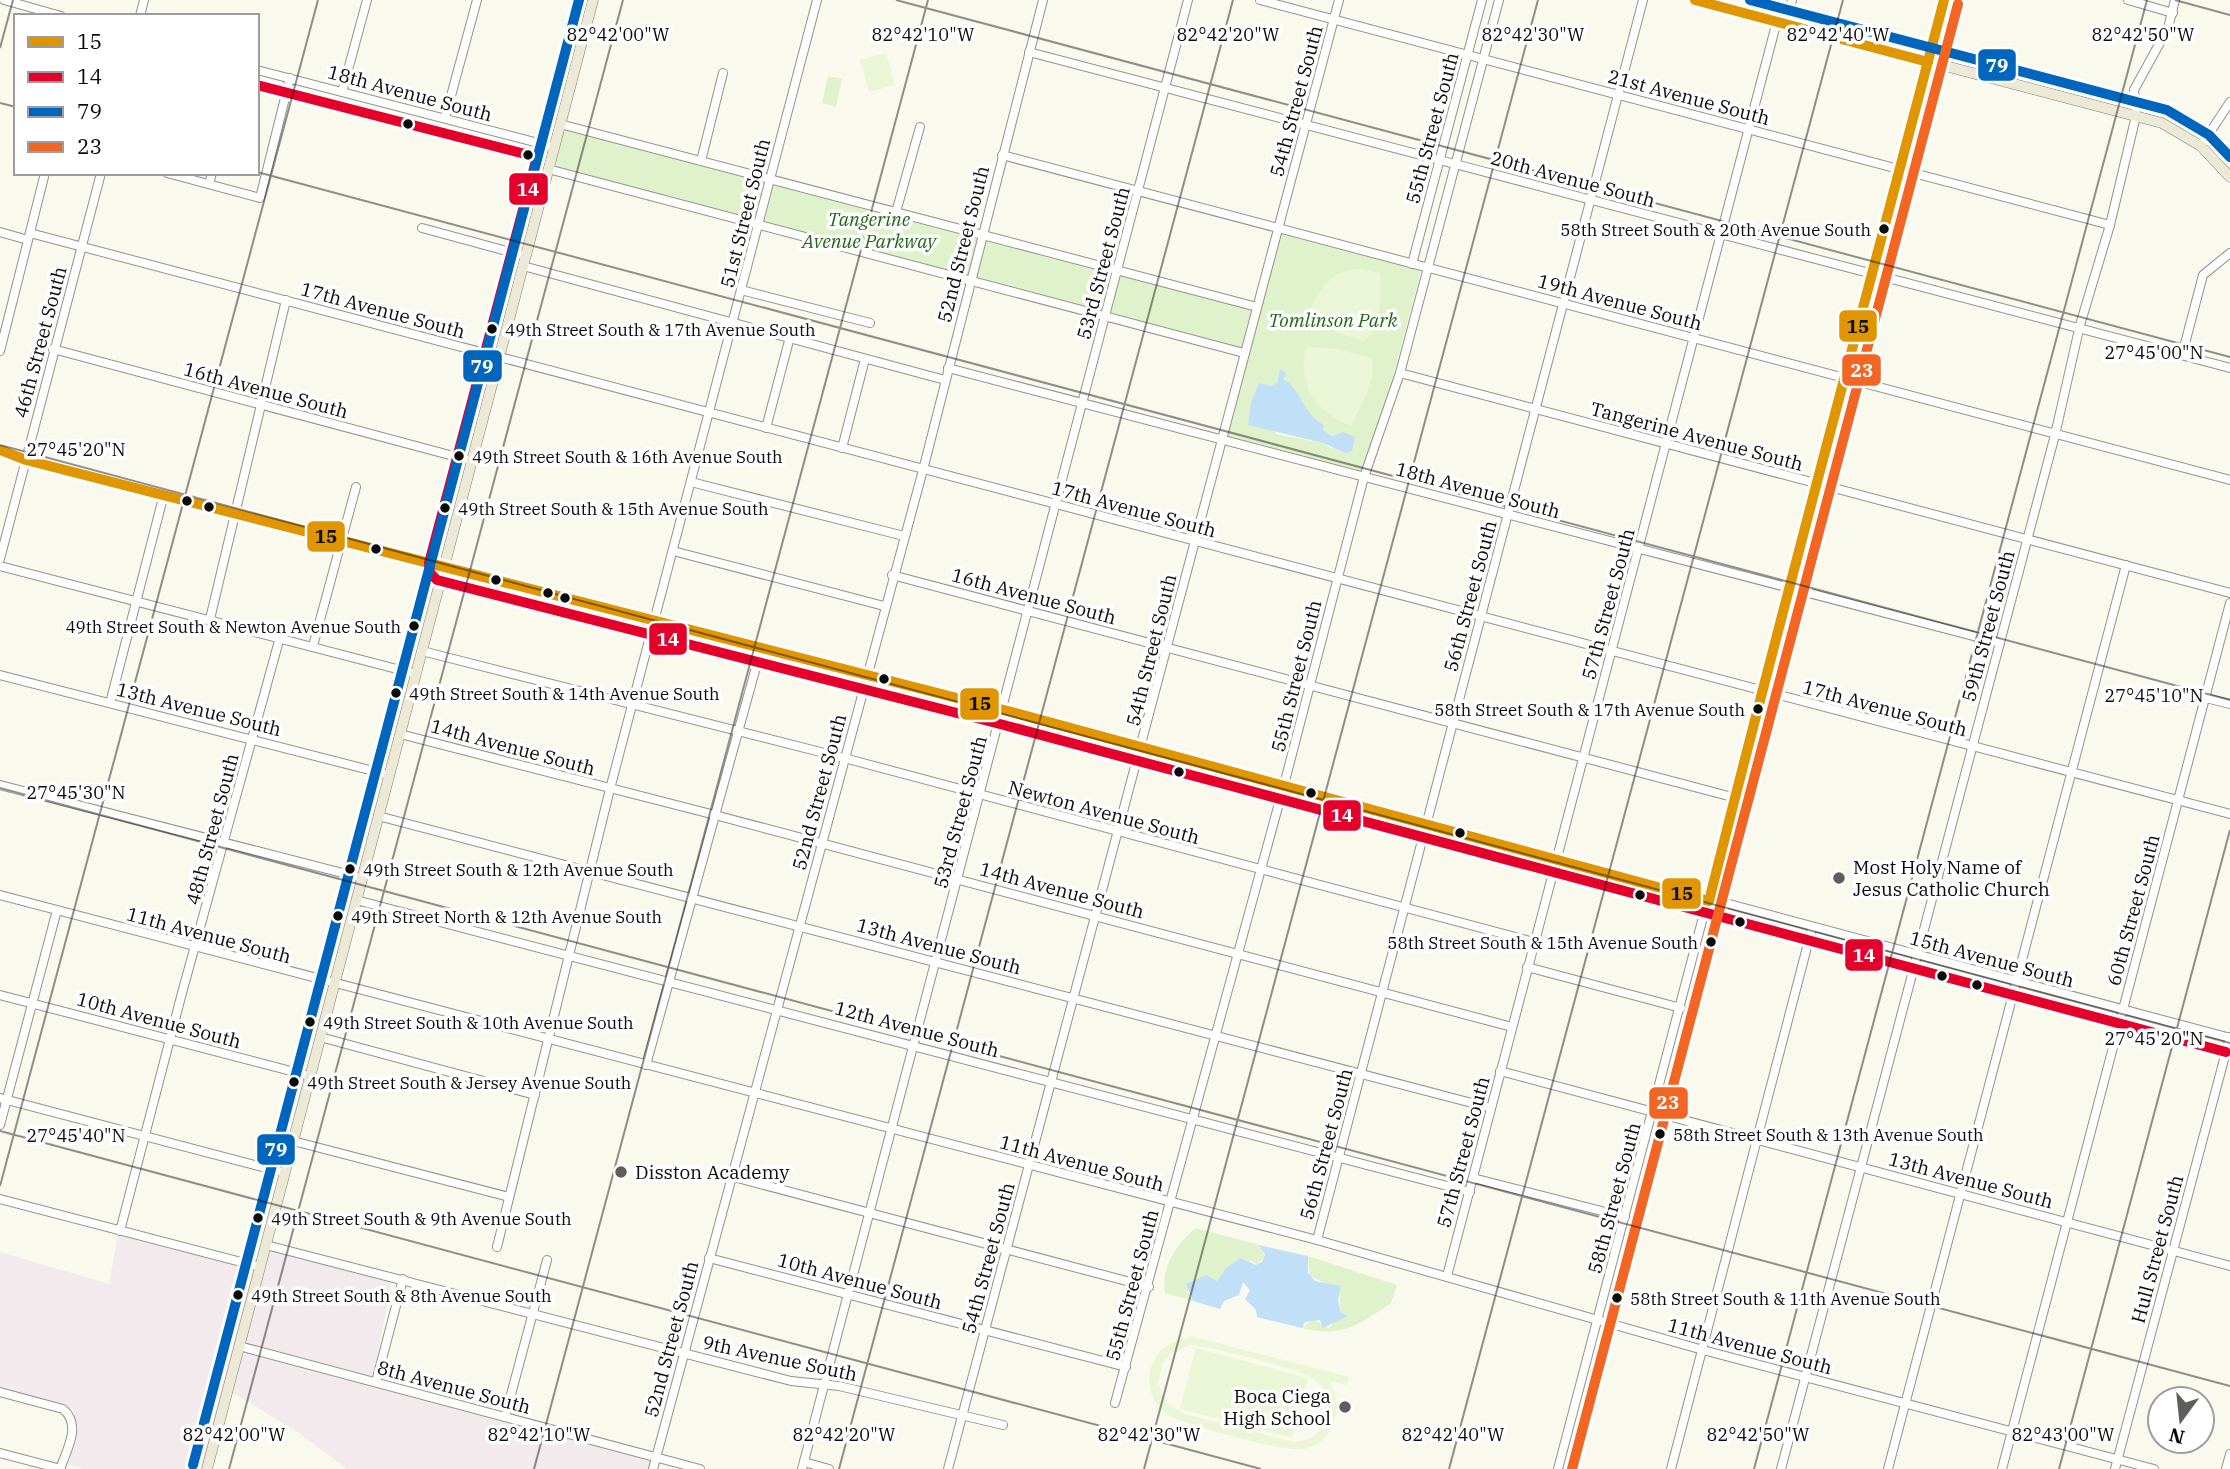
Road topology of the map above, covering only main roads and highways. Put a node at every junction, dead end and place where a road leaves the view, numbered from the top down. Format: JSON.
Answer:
{"nodes":[{"id":1,"x":593,"y":0,"type":"edge"},
{"id":2,"x":1695,"y":0,"type":"edge"},
{"id":3,"x":2230,"y":177,"type":"edge"},
{"id":4,"x":207,"y":1469,"type":"edge"}],
"edges":[{"from":1,"to":4,"type":"main road"},
{"from":2,"to":3,"type":"main road"}]}
